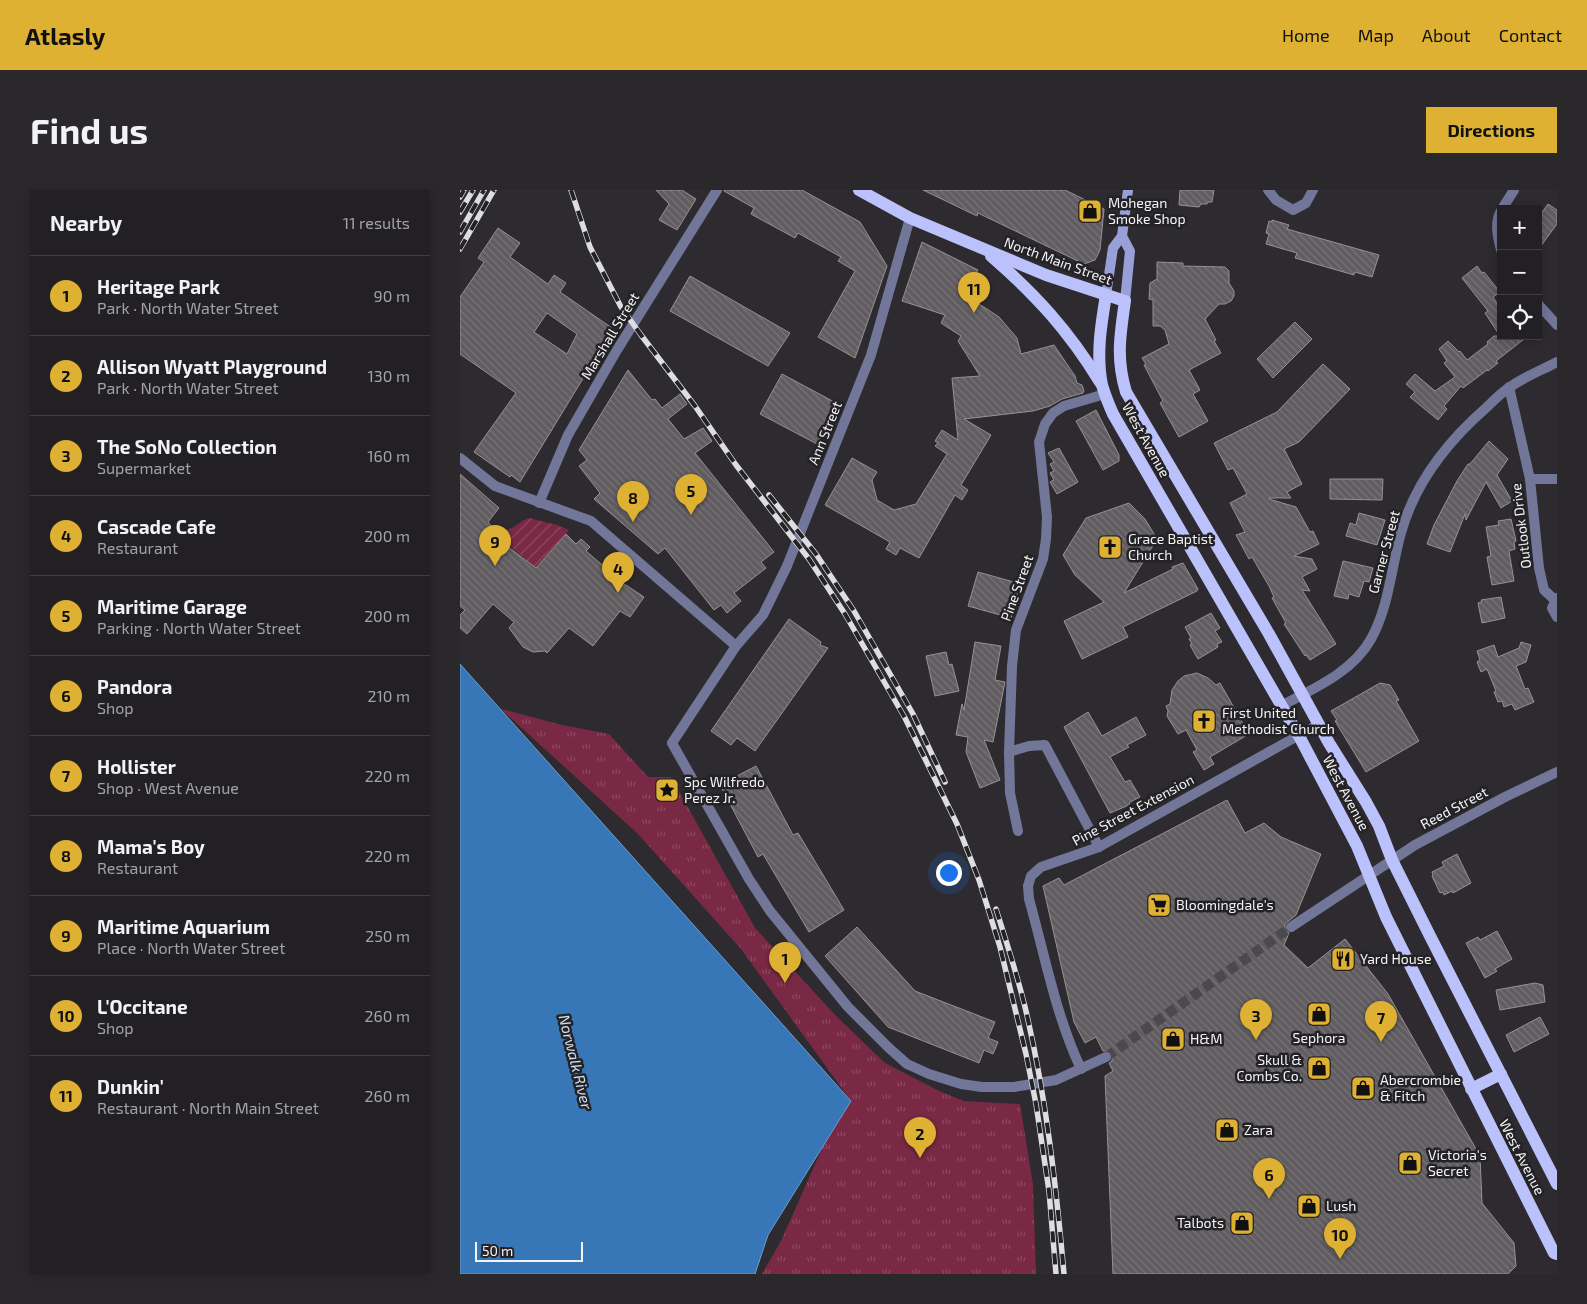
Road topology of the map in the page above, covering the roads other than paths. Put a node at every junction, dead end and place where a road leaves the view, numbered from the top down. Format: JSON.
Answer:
{"nodes":[{"id":1,"x":717,"y":190,"type":"edge"},
{"id":2,"x":859,"y":190,"type":"edge"},
{"id":3,"x":1128,"y":190,"type":"edge"},
{"id":4,"x":1268,"y":190,"type":"edge"},
{"id":5,"x":1312,"y":190,"type":"edge"},
{"id":6,"x":1514,"y":190,"type":"edge"},
{"id":7,"x":1504,"y":205,"type":"edge"},
{"id":8,"x":910,"y":218,"type":"junction"},
{"id":9,"x":1122,"y":236,"type":"junction"},
{"id":10,"x":981,"y":248,"type":"junction"},
{"id":11,"x":1106,"y":295,"type":"junction"},
{"id":12,"x":1125,"y":301,"type":"junction"},
{"id":13,"x":1542,"y":308,"type":"edge"},
{"id":14,"x":1557,"y":325,"type":"edge"},
{"id":15,"x":1557,"y":362,"type":"edge"},
{"id":16,"x":1509,"y":387,"type":"junction"},
{"id":17,"x":1104,"y":390,"type":"junction"},
{"id":18,"x":460,"y":458,"type":"edge"},
{"id":19,"x":1530,"y":479,"type":"junction"},
{"id":20,"x":1557,"y":479,"type":"edge"},
{"id":21,"x":539,"y":503,"type":"junction"},
{"id":22,"x":1556,"y":600,"type":"edge"},
{"id":23,"x":1557,"y":617,"type":"edge"},
{"id":24,"x":736,"y":646,"type":"junction"},
{"id":25,"x":1302,"y":695,"type":"junction"},
{"id":26,"x":1281,"y":706,"type":"junction"},
{"id":27,"x":1319,"y":724,"type":"junction"},
{"id":28,"x":1298,"y":736,"type":"junction"},
{"id":29,"x":1009,"y":752,"type":"junction"},
{"id":30,"x":1557,"y":772,"type":"edge"},
{"id":31,"x":1018,"y":831,"type":"dead end"},
{"id":32,"x":1099,"y":847,"type":"junction"},
{"id":33,"x":1392,"y":860,"type":"junction"},
{"id":34,"x":1368,"y":876,"type":"junction"},
{"id":35,"x":1291,"y":927,"type":"tunnel mouth"},
{"id":36,"x":1106,"y":1057,"type":"tunnel mouth"},
{"id":37,"x":1081,"y":1069,"type":"junction"},
{"id":38,"x":1501,"y":1074,"type":"junction"},
{"id":39,"x":1471,"y":1089,"type":"junction"},
{"id":40,"x":1557,"y":1184,"type":"edge"},
{"id":41,"x":1557,"y":1254,"type":"edge"}],
"edges":[{"from":1,"to":21,"type":"street","name":"Marshall Street"},
{"from":2,"to":8,"type":"main road","name":"North Main Street"},
{"from":3,"to":9,"type":"main road"},
{"from":4,"to":5,"type":"street"},
{"from":6,"to":7,"type":"street"},
{"from":8,"to":10,"type":"main road","name":"North Main Street"},
{"from":8,"to":24,"type":"street","name":"Ann Street"},
{"from":9,"to":11,"type":"main road","name":"West Avenue"},
{"from":9,"to":12,"type":"main road"},
{"from":10,"to":11,"type":"main road","name":"North Main Street"},
{"from":10,"to":17,"type":"main road","name":"North Main Street"},
{"from":11,"to":12,"type":"main road","name":"North Main Street"},
{"from":11,"to":17,"type":"main road","name":"West Avenue"},
{"from":12,"to":25,"type":"main road","name":"West Avenue"},
{"from":13,"to":14,"type":"street"},
{"from":15,"to":16,"type":"street","name":"Garner Street"},
{"from":16,"to":19,"type":"street","name":"Outlook Drive"},
{"from":16,"to":25,"type":"street","name":"Garner Street"},
{"from":17,"to":26,"type":"main road","name":"West Avenue"},
{"from":17,"to":29,"type":"street","name":"Pine Street"},
{"from":18,"to":21,"type":"street"},
{"from":19,"to":20,"type":"street"},
{"from":19,"to":22,"type":"street","name":"Outlook Drive"},
{"from":21,"to":24,"type":"street"},
{"from":22,"to":23,"type":"street","name":"Outlook Drive"},
{"from":24,"to":37,"type":"street","name":"Ann Street"},
{"from":25,"to":26,"type":"street","name":"Garner Street"},
{"from":25,"to":27,"type":"main road","name":"West Avenue"},
{"from":26,"to":28,"type":"main road","name":"West Avenue"},
{"from":27,"to":28,"type":"street","name":"Pine Street Extension"},
{"from":27,"to":33,"type":"main road","name":"West Avenue"},
{"from":28,"to":32,"type":"street","name":"Pine Street Extension"},
{"from":28,"to":34,"type":"main road","name":"West Avenue"},
{"from":29,"to":31,"type":"street","name":"Pine Street"},
{"from":29,"to":32,"type":"street"},
{"from":30,"to":33,"type":"street","name":"Reed Street"},
{"from":32,"to":37,"type":"street","name":"Pine Street Extension"},
{"from":33,"to":34,"type":"street","name":"Reed Street"},
{"from":33,"to":38,"type":"main road","name":"West Avenue"},
{"from":34,"to":35,"type":"street","name":"Reed Street"},
{"from":34,"to":39,"type":"main road","name":"West Avenue"},
{"from":36,"to":37,"type":"street"},
{"from":38,"to":39,"type":"main road"},
{"from":38,"to":40,"type":"main road","name":"West Avenue"},
{"from":39,"to":41,"type":"main road","name":"West Avenue"}]}
